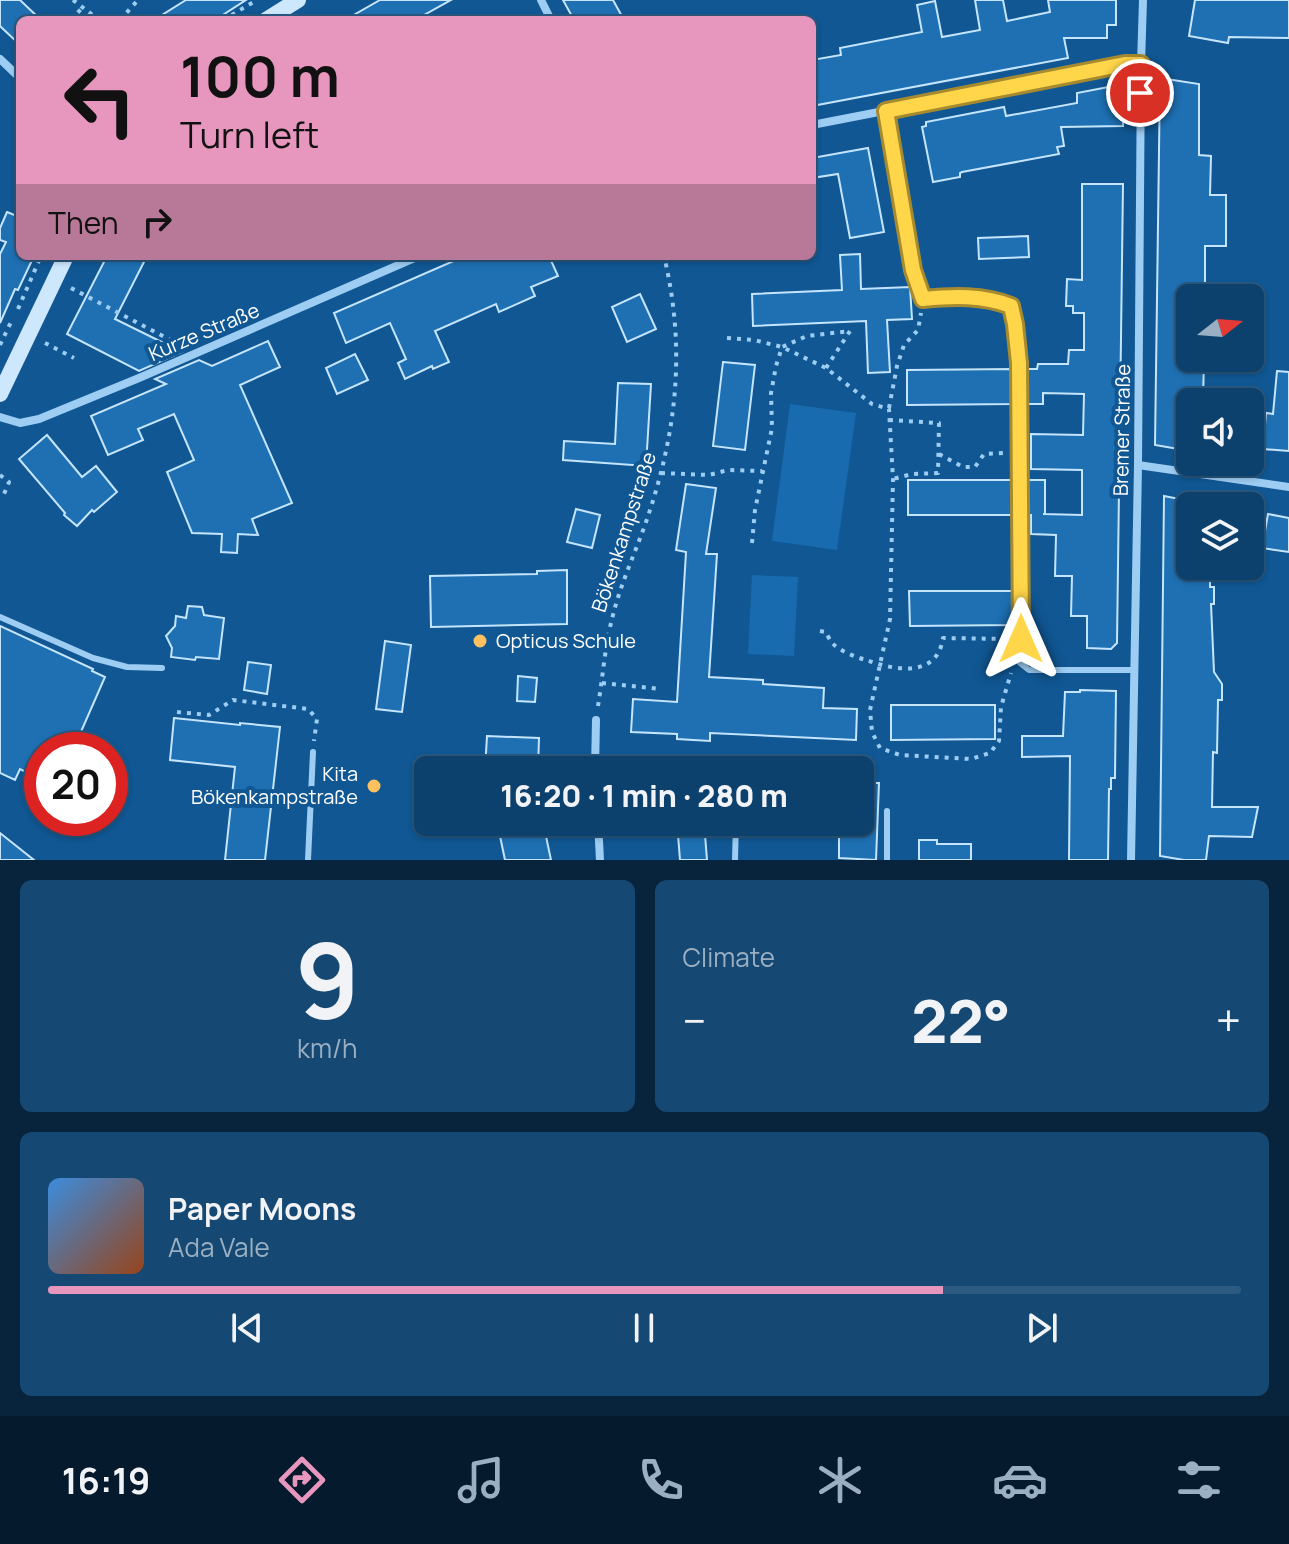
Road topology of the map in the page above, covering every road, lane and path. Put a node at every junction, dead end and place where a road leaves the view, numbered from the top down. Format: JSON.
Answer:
{"nodes":[{"id":1,"x":73,"y":0,"type":"edge"},
{"id":2,"x":138,"y":0,"type":"edge"},
{"id":3,"x":257,"y":0,"type":"edge"},
{"id":4,"x":298,"y":0,"type":"edge"},
{"id":5,"x":1143,"y":0,"type":"edge"},
{"id":6,"x":82,"y":8,"type":"junction"},
{"id":7,"x":75,"y":16,"type":"edge"},
{"id":8,"x":93,"y":16,"type":"edge"},
{"id":9,"x":124,"y":16,"type":"edge"},
{"id":10,"x":230,"y":16,"type":"edge"},
{"id":11,"x":272,"y":16,"type":"edge"},
{"id":12,"x":0,"y":59,"type":"edge"},
{"id":13,"x":1141,"y":64,"type":"junction"},
{"id":14,"x":16,"y":74,"type":"edge"},
{"id":15,"x":886,"y":111,"type":"junction"},
{"id":16,"x":816,"y":124,"type":"edge"},
{"id":17,"x":39,"y":260,"type":"edge"},
{"id":18,"x":64,"y":260,"type":"edge"},
{"id":19,"x":410,"y":260,"type":"edge"},
{"id":20,"x":665,"y":260,"type":"edge"},
{"id":21,"x":54,"y":280,"type":"junction"},
{"id":22,"x":923,"y":299,"type":"junction"},
{"id":23,"x":29,"y":335,"type":"junction"},
{"id":24,"x":727,"y":338,"type":"dead end"},
{"id":25,"x":0,"y":345,"type":"edge"},
{"id":26,"x":782,"y":347,"type":"junction"},
{"id":27,"x":196,"y":353,"type":"junction"},
{"id":28,"x":74,"y":358,"type":"dead end"},
{"id":29,"x":826,"y":368,"type":"junction"},
{"id":30,"x":0,"y":394,"type":"edge"},
{"id":31,"x":889,"y":409,"type":"junction"},
{"id":32,"x":0,"y":417,"type":"edge"},
{"id":33,"x":889,"y":420,"type":"junction"},
{"id":34,"x":1020,"y":453,"type":"junction"},
{"id":35,"x":939,"y":454,"type":"junction"},
{"id":36,"x":1138,"y":465,"type":"junction"},
{"id":37,"x":762,"y":471,"type":"junction"},
{"id":38,"x":661,"y":473,"type":"junction"},
{"id":39,"x":0,"y":475,"type":"edge"},
{"id":40,"x":893,"y":479,"type":"junction"},
{"id":41,"x":1289,"y":487,"type":"edge"},
{"id":42,"x":4,"y":494,"type":"dead end"},
{"id":43,"x":752,"y":543,"type":"dead end"},
{"id":44,"x":0,"y":617,"type":"edge"},
{"id":45,"x":820,"y":631,"type":"dead end"},
{"id":46,"x":1021,"y":639,"type":"junction"},
{"id":47,"x":1020,"y":663,"type":"junction"},
{"id":48,"x":879,"y":664,"type":"junction"},
{"id":49,"x":162,"y":668,"type":"dead end"},
{"id":50,"x":1134,"y":670,"type":"junction"},
{"id":51,"x":602,"y":683,"type":"junction"},
{"id":52,"x":661,"y":689,"type":"dead end"},
{"id":53,"x":177,"y":712,"type":"dead end"},
{"id":54,"x":596,"y":720,"type":"joint"},
{"id":55,"x":313,"y":752,"type":"joint"},
{"id":56,"x":595,"y":756,"type":"edge"},
{"id":57,"x":887,"y":811,"type":"dead end"},
{"id":58,"x":599,"y":836,"type":"edge"},
{"id":59,"x":736,"y":836,"type":"edge"},
{"id":60,"x":308,"y":860,"type":"edge"},
{"id":61,"x":600,"y":860,"type":"edge"},
{"id":62,"x":735,"y":860,"type":"edge"},
{"id":63,"x":887,"y":860,"type":"edge"},
{"id":64,"x":1131,"y":860,"type":"edge"}],
"edges":[{"from":1,"to":6,"type":"path"},
{"from":2,"to":9,"type":"path"},
{"from":3,"to":10,"type":"path"},
{"from":4,"to":11,"type":"main road"},
{"from":5,"to":13,"type":"street","name":"Bremer Straße"},
{"from":6,"to":7,"type":"path"},
{"from":6,"to":8,"type":"path"},
{"from":12,"to":14,"type":"street"},
{"from":13,"to":15,"type":"street"},
{"from":13,"to":36,"type":"street","name":"Bremer Straße"},
{"from":15,"to":16,"type":"street"},
{"from":15,"to":22,"type":"lane"},
{"from":17,"to":25,"type":"path"},
{"from":18,"to":21,"type":"main road"},
{"from":19,"to":27,"type":"street","name":"Kurze Straße"},
{"from":20,"to":38,"type":"path","name":"Bökenkampstraße"},
{"from":21,"to":23,"type":"main road"},
{"from":21,"to":27,"type":"path"},
{"from":22,"to":31,"type":"path"},
{"from":22,"to":34,"type":"lane"},
{"from":23,"to":28,"type":"path"},
{"from":23,"to":30,"type":"main road"},
{"from":24,"to":26,"type":"path"},
{"from":26,"to":29,"type":"path"},
{"from":26,"to":29,"type":"path"},
{"from":26,"to":37,"type":"path"},
{"from":27,"to":32,"type":"street","name":"Kurze Straße"},
{"from":29,"to":31,"type":"path"},
{"from":31,"to":33,"type":"path"},
{"from":33,"to":35,"type":"path"},
{"from":33,"to":40,"type":"path"},
{"from":34,"to":35,"type":"path"},
{"from":34,"to":46,"type":"lane"},
{"from":35,"to":40,"type":"path"},
{"from":36,"to":41,"type":"street"},
{"from":36,"to":50,"type":"street","name":"Bremer Straße"},
{"from":37,"to":38,"type":"path"},
{"from":37,"to":43,"type":"path"},
{"from":38,"to":51,"type":"path","name":"Bökenkampstraße"},
{"from":39,"to":42,"type":"path"},
{"from":40,"to":48,"type":"path"},
{"from":44,"to":49,"type":"lane"},
{"from":45,"to":48,"type":"path"},
{"from":46,"to":47,"type":"lane"},
{"from":46,"to":48,"type":"path"},
{"from":47,"to":48,"type":"path"},
{"from":47,"to":50,"type":"lane"},
{"from":50,"to":64,"type":"street","name":"Bremer Straße"},
{"from":51,"to":52,"type":"path"},
{"from":51,"to":54,"type":"path","name":"Bökenkampstraße"},
{"from":53,"to":55,"type":"path"},
{"from":54,"to":56,"type":"street"},
{"from":55,"to":60,"type":"lane"},
{"from":57,"to":63,"type":"lane"},
{"from":58,"to":61,"type":"street"},
{"from":59,"to":62,"type":"lane"}]}
